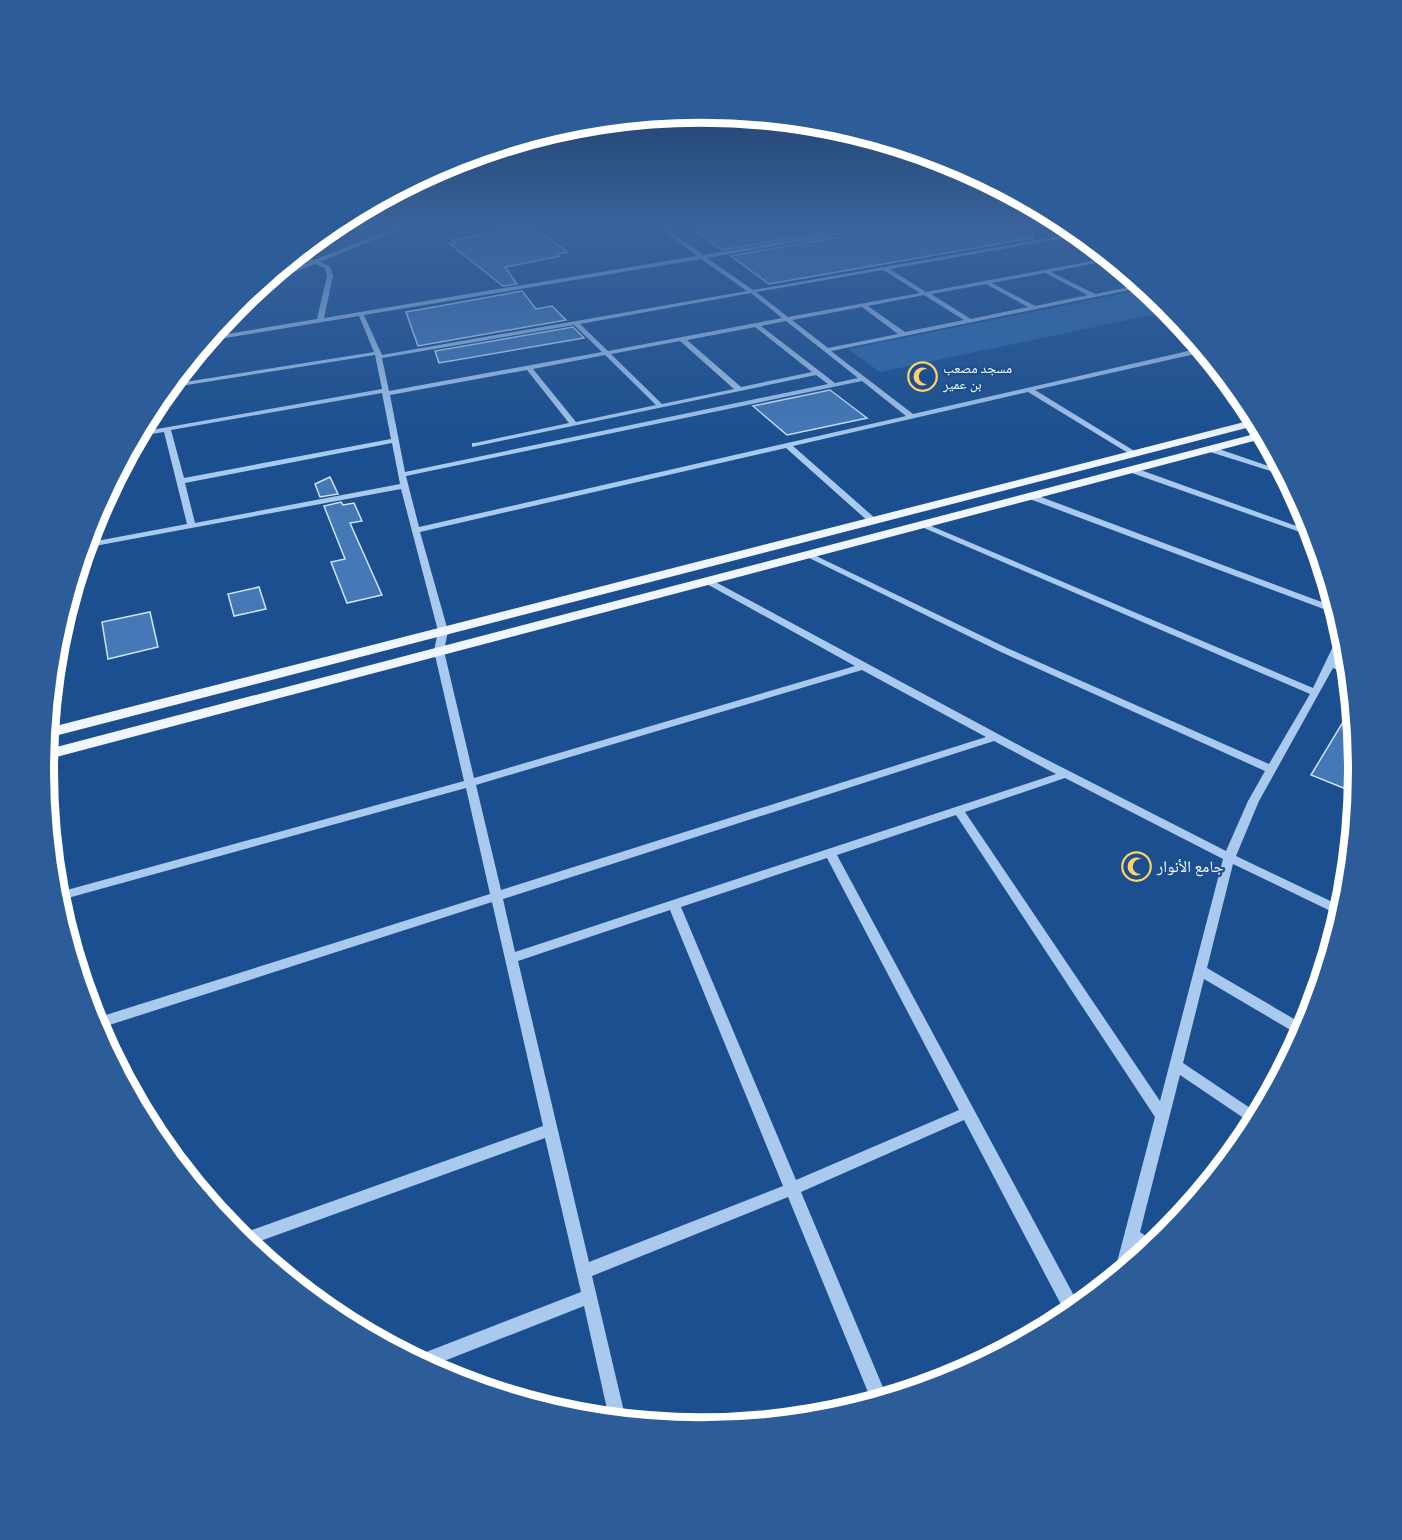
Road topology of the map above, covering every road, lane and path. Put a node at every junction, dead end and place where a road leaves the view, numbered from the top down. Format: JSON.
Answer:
{"nodes":[{"id":1,"x":325,"y":300,"type":"edge"},
{"id":2,"x":446,"y":300,"type":"edge"},
{"id":3,"x":701,"y":300,"type":"edge"},
{"id":4,"x":762,"y":300,"type":"edge"},
{"id":5,"x":892,"y":300,"type":"edge"},
{"id":6,"x":936,"y":300,"type":"edge"},
{"id":7,"x":1019,"y":300,"type":"edge"},
{"id":8,"x":1075,"y":300,"type":"edge"},
{"id":9,"x":863,"y":305,"type":"junction"},
{"id":10,"x":1034,"y":308,"type":"junction"},
{"id":11,"x":361,"y":314,"type":"junction"},
{"id":12,"x":786,"y":320,"type":"junction"},
{"id":13,"x":320,"y":321,"type":"junction"},
{"id":14,"x":970,"y":321,"type":"junction"},
{"id":15,"x":575,"y":322,"type":"junction"},
{"id":16,"x":756,"y":325,"type":"junction"},
{"id":17,"x":903,"y":334,"type":"junction"},
{"id":18,"x":221,"y":337,"type":"edge"},
{"id":19,"x":682,"y":339,"type":"junction"},
{"id":20,"x":826,"y":350,"type":"junction"},
{"id":21,"x":1194,"y":352,"type":"edge"},
{"id":22,"x":605,"y":353,"type":"junction"},
{"id":23,"x":378,"y":355,"type":"junction"},
{"id":24,"x":529,"y":368,"type":"junction"},
{"id":25,"x":818,"y":373,"type":"junction"},
{"id":26,"x":863,"y":379,"type":"junction"},
{"id":27,"x":182,"y":384,"type":"edge"},
{"id":28,"x":833,"y":385,"type":"junction"},
{"id":29,"x":740,"y":390,"type":"junction"},
{"id":30,"x":1030,"y":390,"type":"junction"},
{"id":31,"x":386,"y":392,"type":"junction"},
{"id":32,"x":661,"y":406,"type":"junction"},
{"id":33,"x":912,"y":417,"type":"junction"},
{"id":34,"x":574,"y":424,"type":"junction"},
{"id":35,"x":1247,"y":425,"type":"edge"},
{"id":36,"x":167,"y":429,"type":"junction"},
{"id":37,"x":150,"y":432,"type":"edge"},
{"id":38,"x":1255,"y":437,"type":"edge"},
{"id":39,"x":395,"y":440,"type":"junction"},
{"id":40,"x":475,"y":445,"type":"dead end"},
{"id":41,"x":788,"y":446,"type":"junction"},
{"id":42,"x":1210,"y":449,"type":"junction"},
{"id":43,"x":1133,"y":454,"type":"junction"},
{"id":44,"x":1132,"y":470,"type":"junction"},
{"id":45,"x":1274,"y":471,"type":"edge"},
{"id":46,"x":402,"y":475,"type":"junction"},
{"id":47,"x":181,"y":481,"type":"junction"},
{"id":48,"x":404,"y":486,"type":"junction"},
{"id":49,"x":1030,"y":496,"type":"junction"},
{"id":50,"x":873,"y":521,"type":"junction"},
{"id":51,"x":921,"y":525,"type":"junction"},
{"id":52,"x":192,"y":526,"type":"junction"},
{"id":53,"x":417,"y":530,"type":"junction"},
{"id":54,"x":1302,"y":531,"type":"edge"},
{"id":55,"x":95,"y":544,"type":"edge"},
{"id":56,"x":807,"y":555,"type":"junction"},
{"id":57,"x":708,"y":581,"type":"junction"},
{"id":58,"x":1327,"y":607,"type":"edge"},
{"id":59,"x":443,"y":631,"type":"junction"},
{"id":60,"x":1337,"y":650,"type":"edge"},
{"id":61,"x":440,"y":651,"type":"junction"},
{"id":62,"x":1331,"y":664,"type":"junction"},
{"id":63,"x":862,"y":667,"type":"junction"},
{"id":64,"x":1339,"y":668,"type":"edge"},
{"id":65,"x":1314,"y":692,"type":"junction"},
{"id":66,"x":55,"y":731,"type":"edge"},
{"id":67,"x":996,"y":737,"type":"junction"},
{"id":68,"x":54,"y":753,"type":"edge"},
{"id":69,"x":1270,"y":769,"type":"junction"},
{"id":70,"x":1067,"y":774,"type":"junction"},
{"id":71,"x":470,"y":783,"type":"junction"},
{"id":72,"x":958,"y":810,"type":"junction"},
{"id":73,"x":830,"y":853,"type":"junction"},
{"id":74,"x":1230,"y":859,"type":"junction"},
{"id":75,"x":66,"y":894,"type":"edge"},
{"id":76,"x":496,"y":897,"type":"junction"},
{"id":77,"x":674,"y":905,"type":"junction"},
{"id":78,"x":1333,"y":908,"type":"edge"},
{"id":79,"x":510,"y":959,"type":"junction"},
{"id":80,"x":1200,"y":971,"type":"junction"},
{"id":81,"x":104,"y":1021,"type":"edge"},
{"id":82,"x":1295,"y":1026,"type":"edge"},
{"id":83,"x":1176,"y":1065,"type":"junction"},
{"id":84,"x":968,"y":1112,"type":"junction"},
{"id":85,"x":1248,"y":1114,"type":"edge"},
{"id":86,"x":1163,"y":1117,"type":"junction"},
{"id":87,"x":550,"y":1130,"type":"junction"},
{"id":88,"x":792,"y":1190,"type":"junction"},
{"id":89,"x":1132,"y":1235,"type":"junction"},
{"id":90,"x":254,"y":1236,"type":"edge"},
{"id":91,"x":1142,"y":1242,"type":"edge"},
{"id":92,"x":1126,"y":1257,"type":"edge"},
{"id":93,"x":583,"y":1272,"type":"junction"},
{"id":94,"x":589,"y":1296,"type":"junction"},
{"id":95,"x":1068,"y":1302,"type":"edge"},
{"id":96,"x":432,"y":1358,"type":"edge"},
{"id":97,"x":876,"y":1393,"type":"edge"},
{"id":98,"x":616,"y":1411,"type":"edge"}],
"edges":[{"from":1,"to":13,"type":"street"},
{"from":2,"to":11,"type":"street"},
{"from":3,"to":15,"type":"street"},
{"from":4,"to":12,"type":"street"},
{"from":5,"to":9,"type":"street"},
{"from":6,"to":14,"type":"street"},
{"from":7,"to":10,"type":"street"},
{"from":8,"to":10,"type":"street"},
{"from":9,"to":12,"type":"street"},
{"from":9,"to":17,"type":"street"},
{"from":10,"to":14,"type":"street"},
{"from":11,"to":13,"type":"street"},
{"from":11,"to":23,"type":"street"},
{"from":12,"to":16,"type":"street"},
{"from":12,"to":20,"type":"street"},
{"from":13,"to":18,"type":"street"},
{"from":14,"to":17,"type":"street"},
{"from":15,"to":22,"type":"street"},
{"from":15,"to":23,"type":"street"},
{"from":16,"to":19,"type":"street"},
{"from":16,"to":25,"type":"street"},
{"from":17,"to":20,"type":"street"},
{"from":19,"to":22,"type":"street"},
{"from":19,"to":29,"type":"street"},
{"from":20,"to":26,"type":"street"},
{"from":21,"to":30,"type":"street"},
{"from":22,"to":24,"type":"street"},
{"from":22,"to":32,"type":"street"},
{"from":23,"to":27,"type":"street"},
{"from":23,"to":31,"type":"street"},
{"from":24,"to":31,"type":"street"},
{"from":24,"to":34,"type":"street"},
{"from":25,"to":28,"type":"street"},
{"from":25,"to":29,"type":"street"},
{"from":26,"to":28,"type":"street"},
{"from":26,"to":33,"type":"street"},
{"from":28,"to":46,"type":"street"},
{"from":29,"to":32,"type":"street"},
{"from":30,"to":33,"type":"street"},
{"from":30,"to":43,"type":"street"},
{"from":31,"to":36,"type":"street"},
{"from":31,"to":39,"type":"street"},
{"from":32,"to":34,"type":"street"},
{"from":33,"to":41,"type":"street"},
{"from":34,"to":40,"type":"street"},
{"from":35,"to":43,"type":"main road"},
{"from":36,"to":37,"type":"street"},
{"from":36,"to":47,"type":"street"},
{"from":38,"to":42,"type":"main road"},
{"from":39,"to":46,"type":"street"},
{"from":39,"to":47,"type":"street"},
{"from":41,"to":50,"type":"street"},
{"from":41,"to":53,"type":"street"},
{"from":42,"to":44,"type":"main road"},
{"from":42,"to":45,"type":"street"},
{"from":43,"to":50,"type":"main road"},
{"from":44,"to":49,"type":"main road"},
{"from":44,"to":54,"type":"street"},
{"from":46,"to":48,"type":"street"},
{"from":47,"to":52,"type":"street"},
{"from":48,"to":52,"type":"street"},
{"from":48,"to":53,"type":"street"},
{"from":49,"to":51,"type":"main road"},
{"from":49,"to":58,"type":"street"},
{"from":50,"to":59,"type":"main road"},
{"from":51,"to":56,"type":"main road"},
{"from":51,"to":65,"type":"street"},
{"from":52,"to":55,"type":"street"},
{"from":53,"to":59,"type":"street"},
{"from":56,"to":57,"type":"main road"},
{"from":56,"to":69,"type":"street"},
{"from":57,"to":61,"type":"main road"},
{"from":57,"to":63,"type":"street"},
{"from":59,"to":61,"type":"street"},
{"from":59,"to":66,"type":"main road"},
{"from":60,"to":62,"type":"street"},
{"from":61,"to":68,"type":"main road"},
{"from":61,"to":71,"type":"street"},
{"from":62,"to":64,"type":"street"},
{"from":62,"to":65,"type":"street"},
{"from":63,"to":67,"type":"street"},
{"from":63,"to":71,"type":"street"},
{"from":65,"to":69,"type":"street"},
{"from":67,"to":70,"type":"street"},
{"from":67,"to":76,"type":"street"},
{"from":69,"to":74,"type":"street"},
{"from":70,"to":72,"type":"street"},
{"from":70,"to":74,"type":"street"},
{"from":71,"to":75,"type":"street"},
{"from":71,"to":76,"type":"street"},
{"from":72,"to":73,"type":"street"},
{"from":72,"to":86,"type":"street"},
{"from":73,"to":77,"type":"street"},
{"from":73,"to":84,"type":"street"},
{"from":74,"to":78,"type":"street"},
{"from":74,"to":80,"type":"street"},
{"from":76,"to":79,"type":"street"},
{"from":76,"to":81,"type":"street"},
{"from":77,"to":79,"type":"street"},
{"from":77,"to":88,"type":"street"},
{"from":79,"to":87,"type":"street"},
{"from":80,"to":82,"type":"street"},
{"from":80,"to":83,"type":"street"},
{"from":83,"to":85,"type":"street"},
{"from":83,"to":86,"type":"street"},
{"from":84,"to":88,"type":"street"},
{"from":84,"to":95,"type":"street"},
{"from":86,"to":89,"type":"street"},
{"from":87,"to":90,"type":"street"},
{"from":87,"to":93,"type":"street"},
{"from":88,"to":93,"type":"street"},
{"from":88,"to":97,"type":"street"},
{"from":89,"to":91,"type":"street"},
{"from":89,"to":92,"type":"street"},
{"from":93,"to":94,"type":"street"},
{"from":94,"to":96,"type":"street"},
{"from":94,"to":98,"type":"street"}]}
